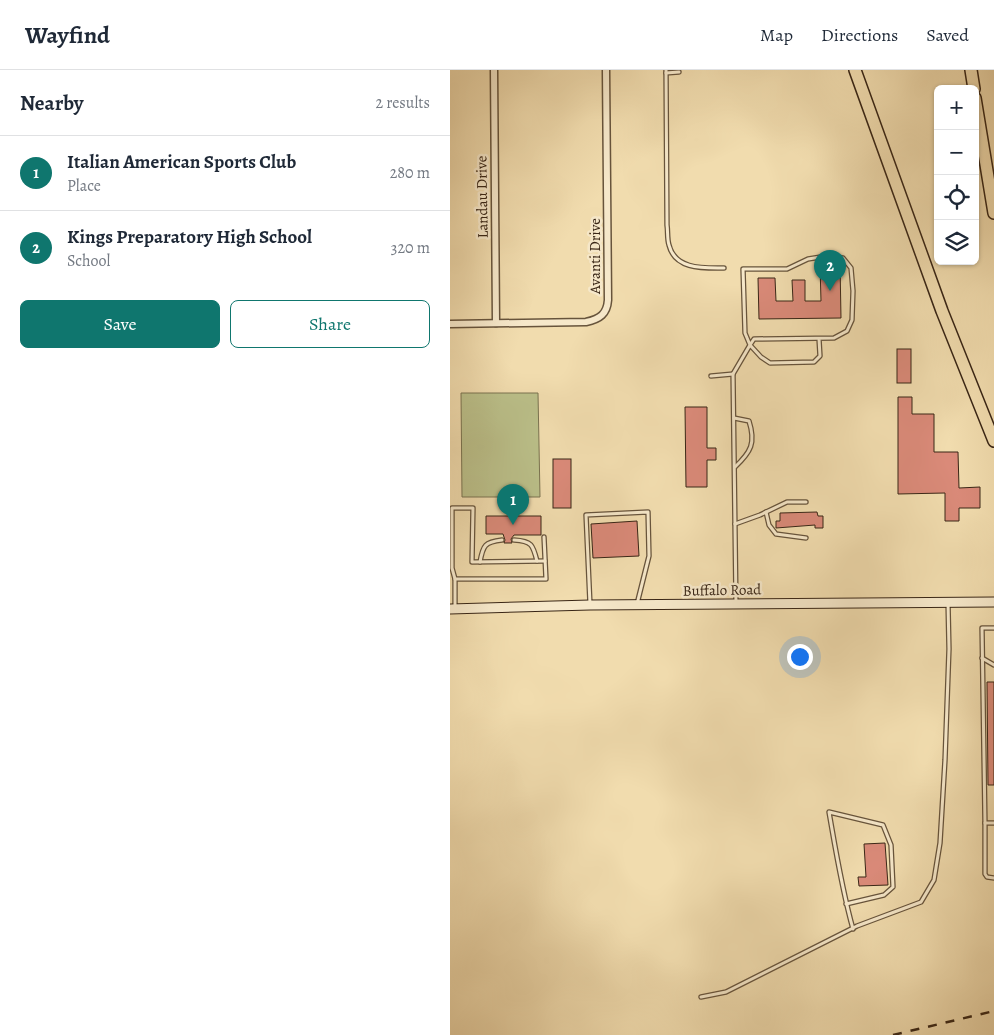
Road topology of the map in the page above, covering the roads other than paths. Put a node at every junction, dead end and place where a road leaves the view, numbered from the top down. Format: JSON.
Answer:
{"nodes":[{"id":1,"x":494,"y":70,"type":"edge"},
{"id":2,"x":606,"y":70,"type":"edge"},
{"id":3,"x":855,"y":70,"type":"edge"},
{"id":4,"x":971,"y":70,"type":"edge"},
{"id":5,"x":666,"y":71,"type":"edge"},
{"id":6,"x":678,"y":72,"type":"dead end"},
{"id":7,"x":973,"y":85,"type":"edge"},
{"id":8,"x":979,"y":122,"type":"edge"},
{"id":9,"x":994,"y":214,"type":"edge"},
{"id":10,"x":724,"y":268,"type":"dead end"},
{"id":11,"x":496,"y":323,"type":"junction"},
{"id":12,"x":450,"y":324,"type":"edge"},
{"id":13,"x":819,"y":339,"type":"junction"},
{"id":14,"x":750,"y":345,"type":"junction"},
{"id":15,"x":733,"y":374,"type":"junction"},
{"id":16,"x":712,"y":376,"type":"dead end"},
{"id":17,"x":734,"y":418,"type":"junction"},
{"id":18,"x":994,"y":441,"type":"edge"},
{"id":19,"x":734,"y":468,"type":"junction"},
{"id":20,"x":806,"y":502,"type":"dead end"},
{"id":21,"x":766,"y":512,"type":"junction"},
{"id":22,"x":735,"y":524,"type":"junction"},
{"id":23,"x":544,"y":537,"type":"dead end"},
{"id":24,"x":806,"y":538,"type":"dead end"},
{"id":25,"x":502,"y":540,"type":"dead end"},
{"id":26,"x":514,"y":540,"type":"dead end"},
{"id":27,"x":538,"y":561,"type":"junction"},
{"id":28,"x":546,"y":561,"type":"junction"},
{"id":29,"x":480,"y":562,"type":"junction"},
{"id":30,"x":455,"y":579,"type":"junction"},
{"id":31,"x":948,"y":602,"type":"junction"},
{"id":32,"x":994,"y":602,"type":"edge"},
{"id":33,"x":736,"y":603,"type":"junction"},
{"id":34,"x":590,"y":605,"type":"junction"},
{"id":35,"x":637,"y":605,"type":"junction"},
{"id":36,"x":452,"y":609,"type":"edge"},
{"id":37,"x":994,"y":628,"type":"edge"},
{"id":38,"x":982,"y":657,"type":"junction"},
{"id":39,"x":994,"y":665,"type":"edge"},
{"id":40,"x":985,"y":823,"type":"junction"},
{"id":41,"x":994,"y":823,"type":"edge"},
{"id":42,"x":994,"y":878,"type":"edge"},
{"id":43,"x":846,"y":904,"type":"junction"},
{"id":44,"x":853,"y":929,"type":"junction"},
{"id":45,"x":701,"y":997,"type":"dead end"}],
"edges":[{"from":1,"to":11,"type":"street","name":"Landau Drive"},
{"from":2,"to":11,"type":"street","name":"Avanti Drive"},
{"from":3,"to":18,"type":"highway"},
{"from":4,"to":7,"type":"highway"},
{"from":5,"to":6,"type":"lane"},
{"from":5,"to":10,"type":"lane"},
{"from":8,"to":9,"type":"highway"},
{"from":11,"to":12,"type":"street","name":"Avanti Drive"},
{"from":13,"to":14,"type":"lane"},
{"from":13,"to":14,"type":"lane"},
{"from":13,"to":14,"type":"lane"},
{"from":14,"to":15,"type":"lane"},
{"from":15,"to":16,"type":"lane"},
{"from":15,"to":17,"type":"lane"},
{"from":17,"to":19,"type":"lane"},
{"from":17,"to":19,"type":"lane"},
{"from":19,"to":22,"type":"lane"},
{"from":20,"to":21,"type":"lane"},
{"from":21,"to":22,"type":"lane"},
{"from":21,"to":24,"type":"lane"},
{"from":22,"to":33,"type":"lane"},
{"from":23,"to":28,"type":"lane"},
{"from":25,"to":29,"type":"lane"},
{"from":26,"to":27,"type":"lane"},
{"from":27,"to":28,"type":"lane"},
{"from":27,"to":29,"type":"lane"},
{"from":28,"to":30,"type":"lane"},
{"from":29,"to":30,"type":"lane"},
{"from":30,"to":36,"type":"lane"},
{"from":31,"to":32,"type":"main road","name":"Buffalo Road"},
{"from":31,"to":33,"type":"main road","name":"Buffalo Road"},
{"from":31,"to":44,"type":"lane"},
{"from":33,"to":35,"type":"main road","name":"Buffalo Road"},
{"from":34,"to":35,"type":"main road","name":"Buffalo Road"},
{"from":34,"to":35,"type":"lane"},
{"from":34,"to":36,"type":"main road","name":"Buffalo Road"},
{"from":37,"to":38,"type":"lane"},
{"from":38,"to":39,"type":"lane"},
{"from":38,"to":40,"type":"lane"},
{"from":40,"to":41,"type":"lane"},
{"from":40,"to":42,"type":"lane"},
{"from":43,"to":43,"type":"lane"},
{"from":43,"to":44,"type":"lane"},
{"from":44,"to":45,"type":"lane"}]}
